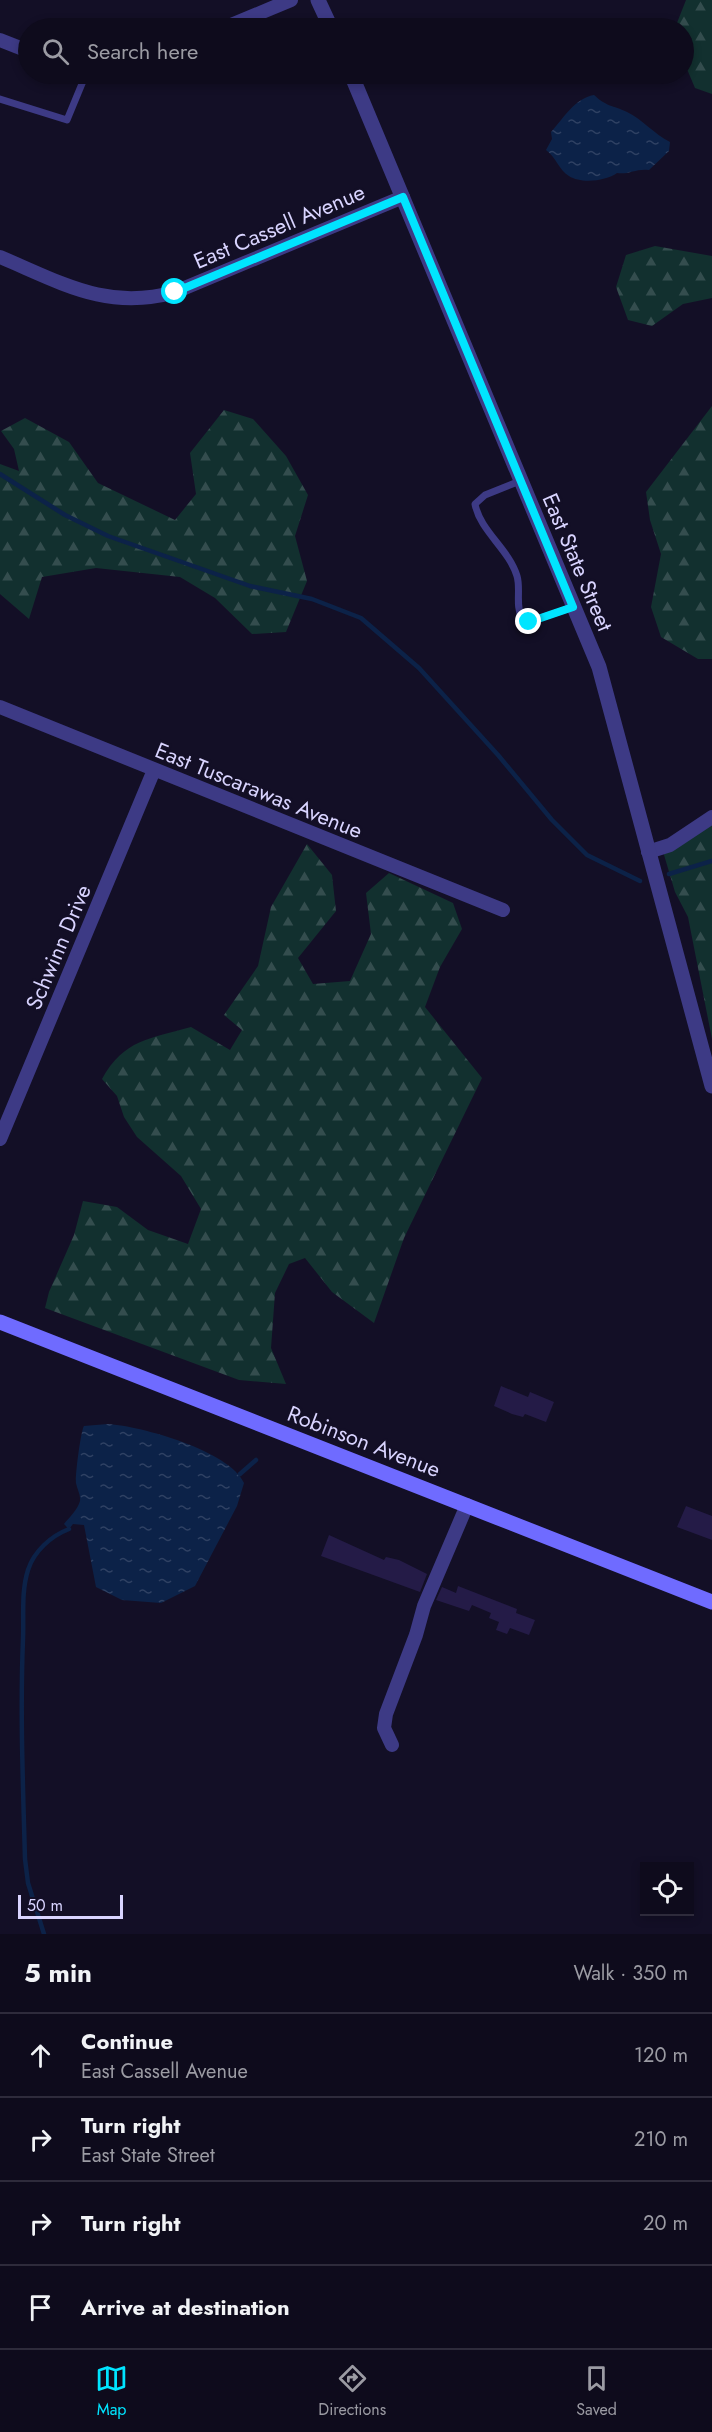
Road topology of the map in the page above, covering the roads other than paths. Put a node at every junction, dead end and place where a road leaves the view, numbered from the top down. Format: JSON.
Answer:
{"nodes":[{"id":1,"x":291,"y":0,"type":"edge"},
{"id":2,"x":318,"y":0,"type":"edge"},
{"id":3,"x":248,"y":18,"type":"edge"},
{"id":4,"x":326,"y":18,"type":"edge"},
{"id":5,"x":0,"y":40,"type":"edge"},
{"id":6,"x":18,"y":47,"type":"edge"},
{"id":7,"x":82,"y":84,"type":"edge"},
{"id":8,"x":355,"y":84,"type":"edge"},
{"id":9,"x":0,"y":99,"type":"edge"},
{"id":10,"x":403,"y":197,"type":"junction"},
{"id":11,"x":0,"y":258,"type":"edge"},
{"id":12,"x":520,"y":481,"type":"junction"},
{"id":13,"x":573,"y":607,"type":"junction"},
{"id":14,"x":0,"y":707,"type":"edge"},
{"id":15,"x":154,"y":770,"type":"junction"},
{"id":16,"x":712,"y":818,"type":"edge"},
{"id":17,"x":648,"y":852,"type":"junction"},
{"id":18,"x":503,"y":910,"type":"dead end"},
{"id":19,"x":712,"y":1086,"type":"edge"},
{"id":20,"x":0,"y":1139,"type":"edge"},
{"id":21,"x":0,"y":1322,"type":"edge"},
{"id":22,"x":466,"y":1505,"type":"junction"},
{"id":23,"x":712,"y":1602,"type":"edge"},
{"id":24,"x":392,"y":1745,"type":"dead end"}],
"edges":[{"from":1,"to":3,"type":"street"},
{"from":2,"to":4,"type":"street"},
{"from":5,"to":6,"type":"street"},
{"from":7,"to":9,"type":"lane"},
{"from":8,"to":10,"type":"street","name":"East State Street"},
{"from":10,"to":11,"type":"street","name":"East Cassell Avenue"},
{"from":10,"to":12,"type":"street","name":"East State Street"},
{"from":12,"to":13,"type":"street","name":"East State Street"},
{"from":12,"to":13,"type":"lane"},
{"from":13,"to":17,"type":"street","name":"East State Street"},
{"from":14,"to":15,"type":"street","name":"East Tuscarawas Avenue"},
{"from":15,"to":18,"type":"street","name":"East Tuscarawas Avenue"},
{"from":15,"to":20,"type":"street","name":"Schwinn Drive"},
{"from":16,"to":17,"type":"street"},
{"from":17,"to":19,"type":"street","name":"East State Street"},
{"from":21,"to":22,"type":"main road","name":"Robinson Avenue"},
{"from":22,"to":23,"type":"main road","name":"Robinson Avenue"},
{"from":22,"to":24,"type":"street"}]}
